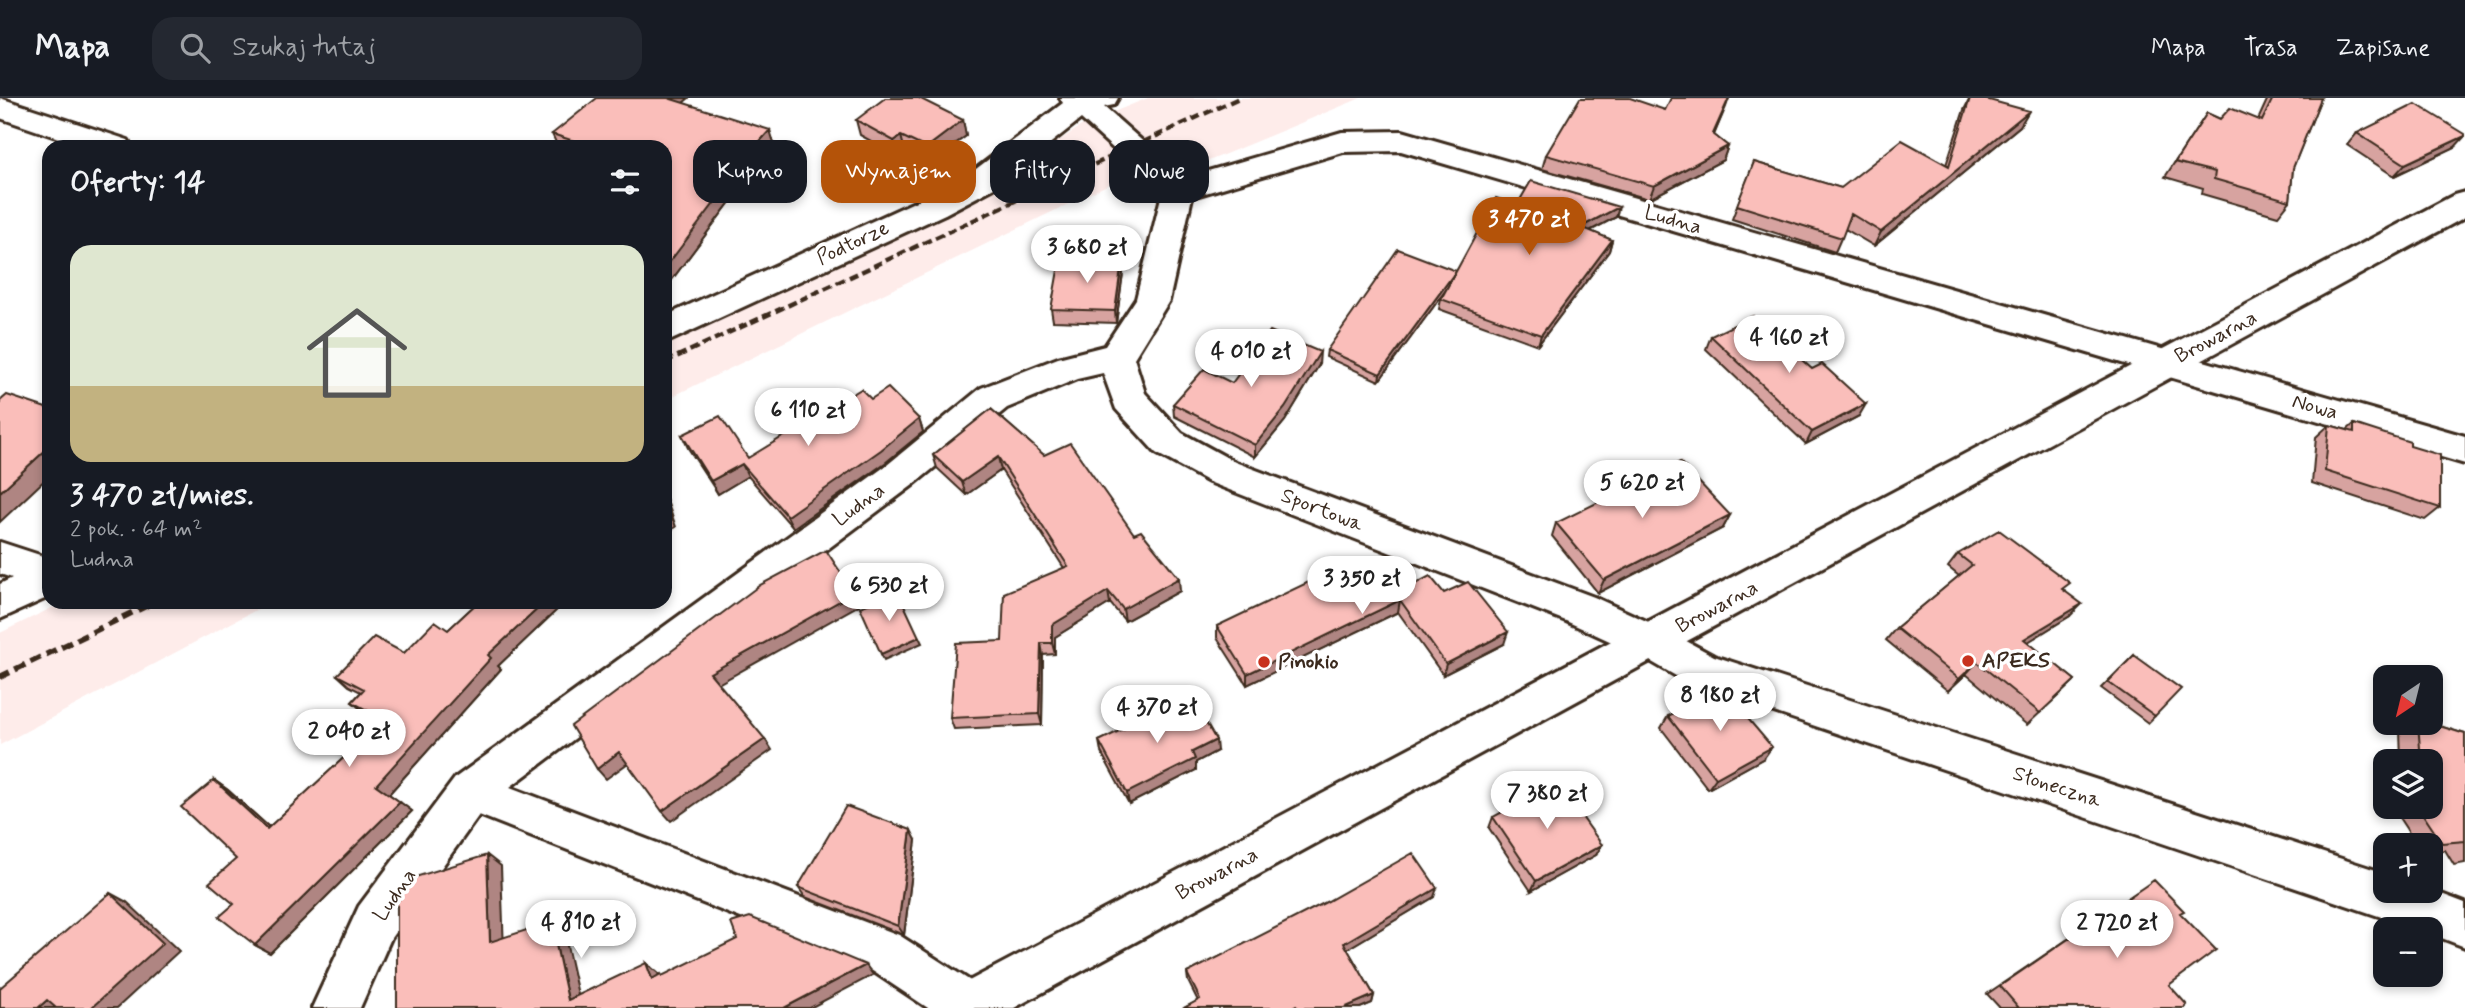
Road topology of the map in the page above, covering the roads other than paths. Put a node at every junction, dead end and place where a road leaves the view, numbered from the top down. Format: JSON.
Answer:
{"nodes":[{"id":1,"x":1086,"y":100,"type":"edge"},
{"id":2,"x":0,"y":107,"type":"edge"},
{"id":3,"x":97,"y":140,"type":"edge"},
{"id":4,"x":1127,"y":140,"type":"edge"},
{"id":5,"x":1209,"y":181,"type":"edge"},
{"id":6,"x":1175,"y":203,"type":"edge"},
{"id":7,"x":2465,"y":203,"type":"edge"},
{"id":8,"x":672,"y":327,"type":"edge"},
{"id":9,"x":1116,"y":357,"type":"junction"},
{"id":10,"x":2165,"y":364,"type":"junction"},
{"id":11,"x":2465,"y":450,"type":"edge"},
{"id":12,"x":0,"y":558,"type":"edge"},
{"id":13,"x":42,"y":573,"type":"edge"},
{"id":14,"x":42,"y":580,"type":"edge"},
{"id":15,"x":0,"y":602,"type":"edge"},
{"id":16,"x":1652,"y":642,"type":"junction"},
{"id":17,"x":470,"y":792,"type":"junction"},
{"id":18,"x":2465,"y":925,"type":"edge"},
{"id":19,"x":336,"y":1008,"type":"edge"},
{"id":20,"x":968,"y":1008,"type":"edge"}],
"edges":[{"from":1,"to":4,"type":"street"},
{"from":1,"to":8,"type":"street","name":"Podtorze"},
{"from":2,"to":3,"type":"street"},
{"from":5,"to":10,"type":"street","name":"Ludna"},
{"from":6,"to":9,"type":"street"},
{"from":7,"to":10,"type":"street","name":"Browarna"},
{"from":9,"to":16,"type":"street","name":"Sportowa"},
{"from":9,"to":17,"type":"street","name":"Ludna"},
{"from":10,"to":11,"type":"street","name":"Nowa"},
{"from":10,"to":16,"type":"street","name":"Browarna"},
{"from":12,"to":13,"type":"street"},
{"from":14,"to":15,"type":"street"},
{"from":16,"to":18,"type":"street","name":"Słoneczna"},
{"from":16,"to":20,"type":"street","name":"Browarna"},
{"from":17,"to":19,"type":"street","name":"Ludna"},
{"from":17,"to":20,"type":"street"}]}
